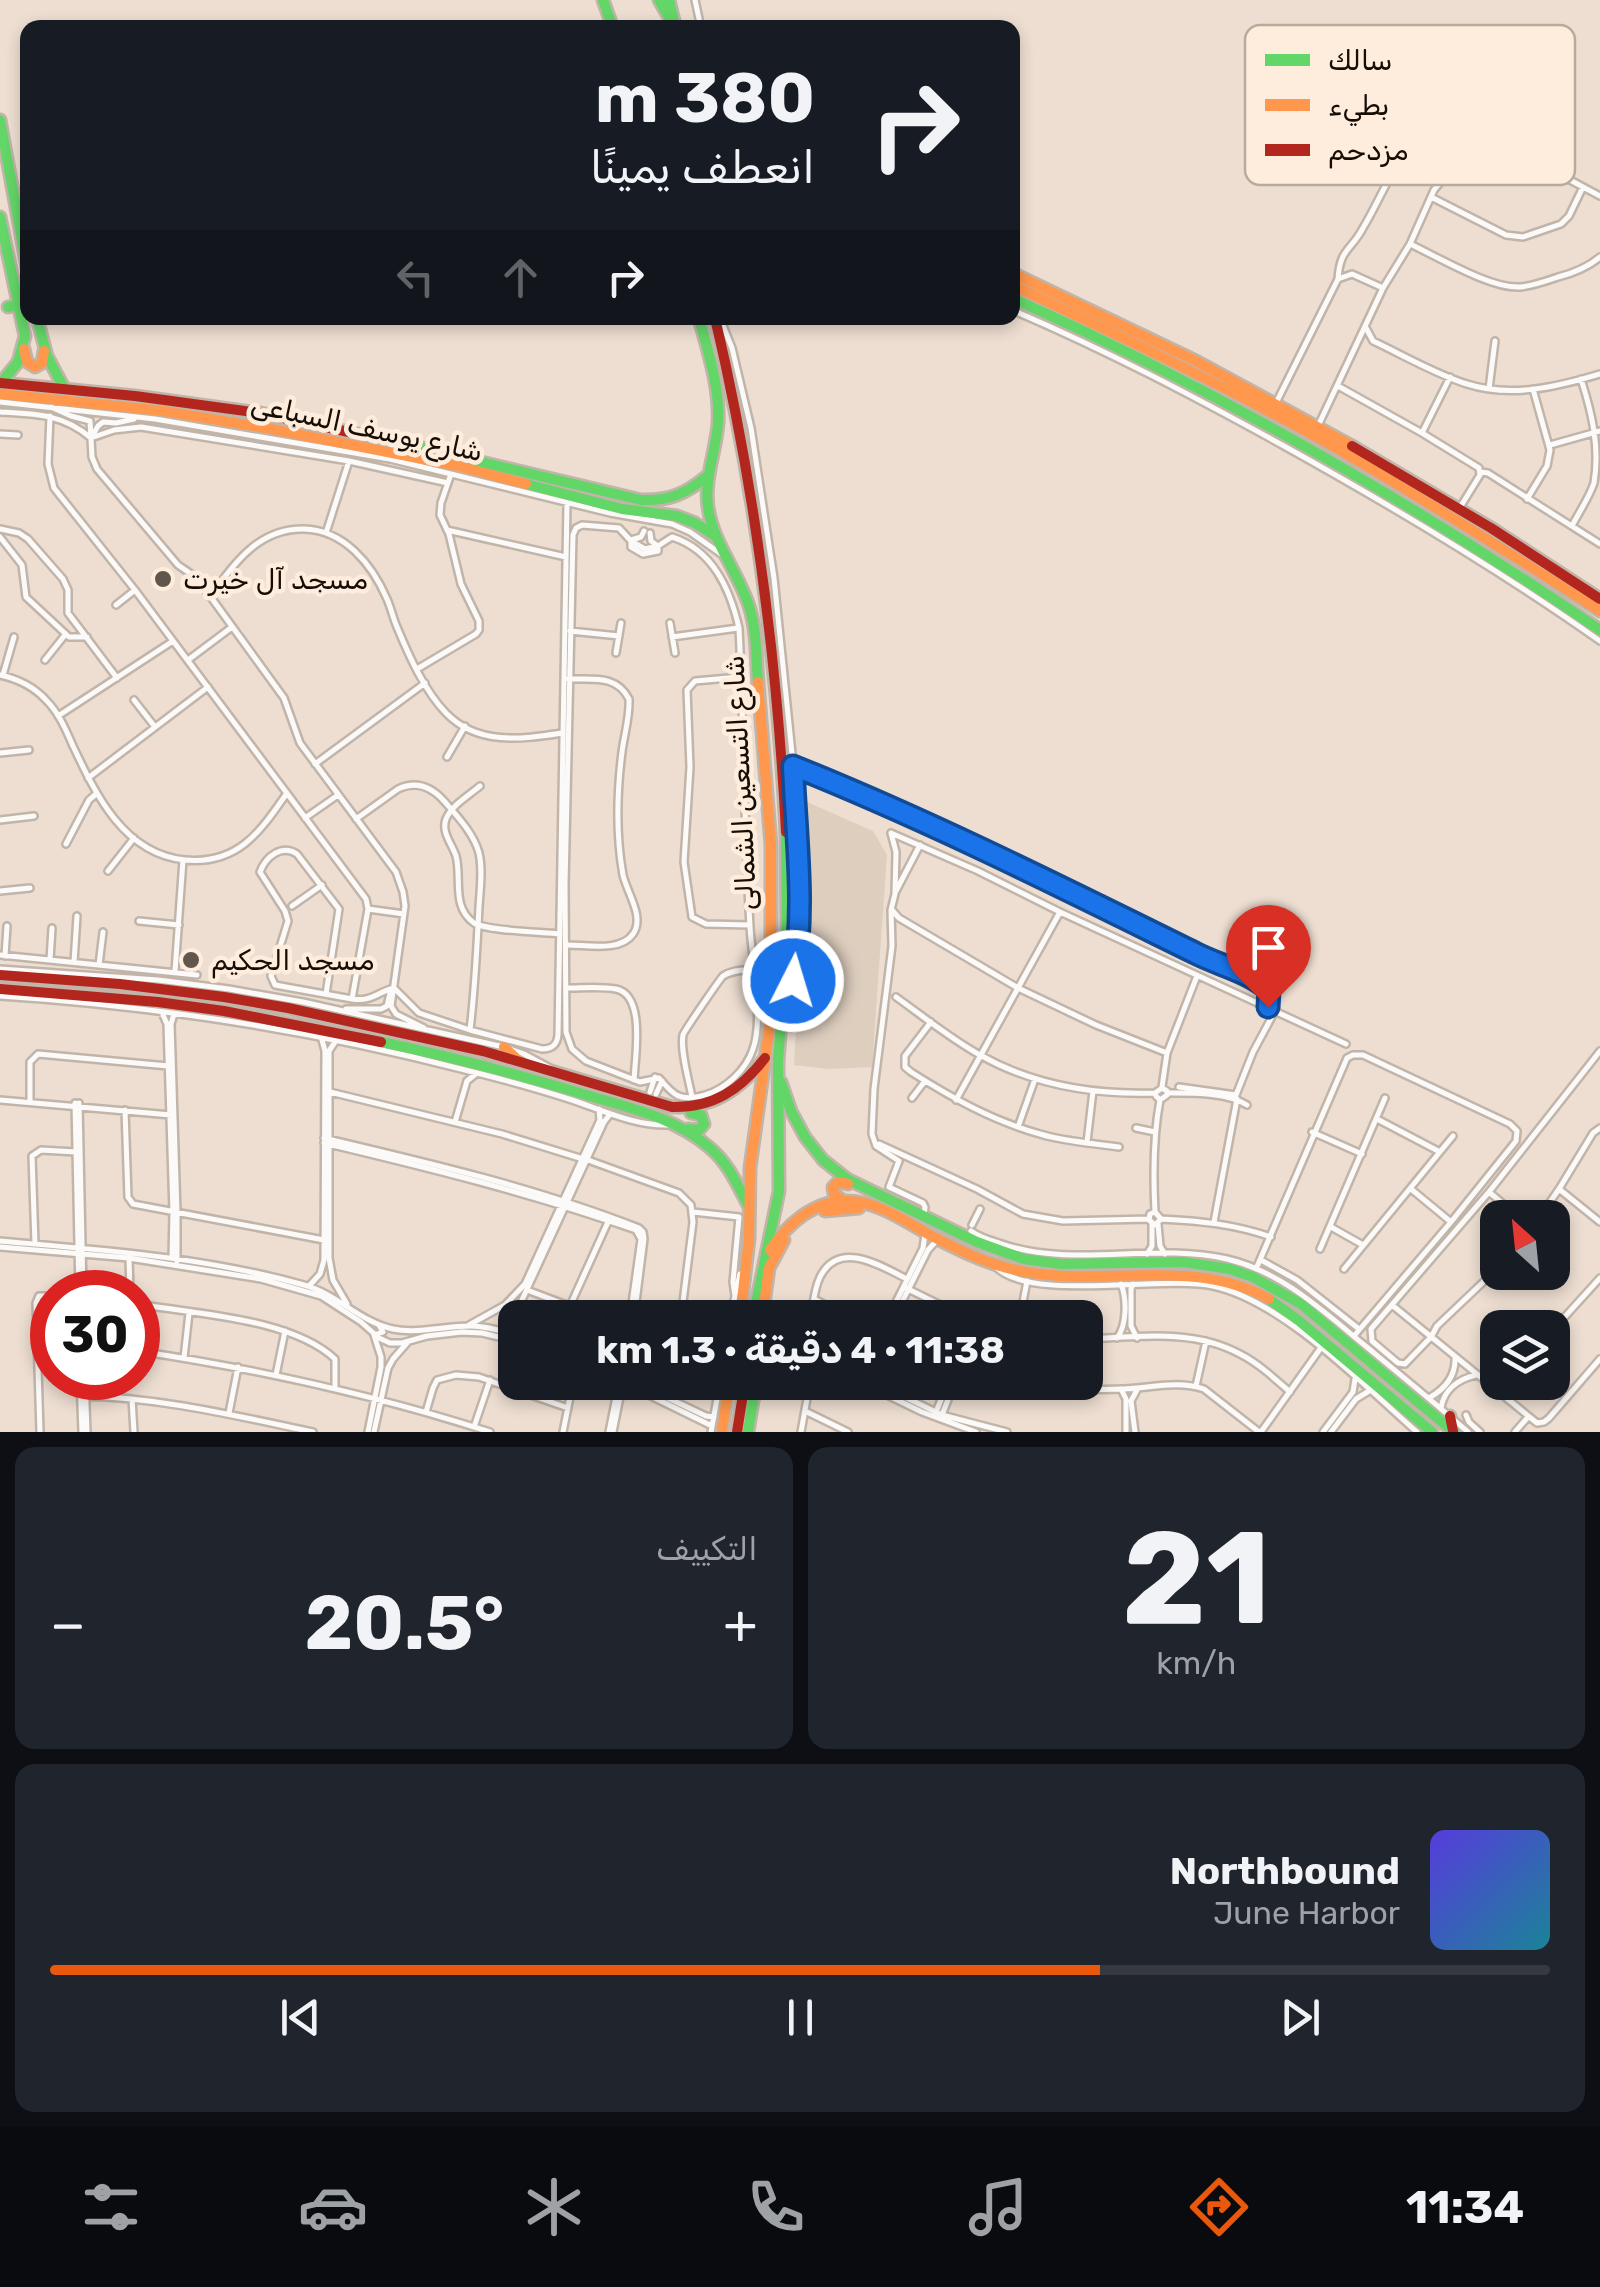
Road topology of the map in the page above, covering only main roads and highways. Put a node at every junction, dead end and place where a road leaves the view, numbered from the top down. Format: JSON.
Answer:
{"nodes":[{"id":1,"x":0,"y":120,"type":"edge"},
{"id":2,"x":0,"y":217,"type":"edge"},
{"id":3,"x":20,"y":229,"type":"edge"},
{"id":4,"x":1020,"y":278,"type":"edge"},
{"id":5,"x":1020,"y":289,"type":"edge"},
{"id":6,"x":1020,"y":302,"type":"edge"},
{"id":7,"x":18,"y":305,"type":"edge"},
{"id":8,"x":24,"y":325,"type":"edge"},
{"id":9,"x":39,"y":325,"type":"edge"},
{"id":10,"x":701,"y":325,"type":"edge"},
{"id":11,"x":719,"y":325,"type":"edge"},
{"id":12,"x":24,"y":347,"type":"junction"},
{"id":13,"x":44,"y":349,"type":"junction"},
{"id":14,"x":0,"y":383,"type":"edge"},
{"id":15,"x":64,"y":388,"type":"junction"},
{"id":16,"x":0,"y":394,"type":"edge"},
{"id":17,"x":1274,"y":408,"type":"junction"},
{"id":18,"x":162,"y":411,"type":"junction"},
{"id":19,"x":260,"y":413,"type":"junction"},
{"id":20,"x":140,"y":418,"type":"road end"},
{"id":21,"x":272,"y":422,"type":"junction"},
{"id":22,"x":256,"y":426,"type":"junction"},
{"id":23,"x":1392,"y":475,"type":"junction"},
{"id":24,"x":708,"y":476,"type":"junction"},
{"id":25,"x":673,"y":499,"type":"junction"},
{"id":26,"x":671,"y":515,"type":"junction"},
{"id":27,"x":716,"y":537,"type":"junction"},
{"id":28,"x":1600,"y":599,"type":"edge"},
{"id":29,"x":1600,"y":611,"type":"edge"},
{"id":30,"x":1600,"y":630,"type":"edge"},
{"id":31,"x":768,"y":797,"type":"junction"},
{"id":32,"x":784,"y":797,"type":"junction"},
{"id":33,"x":769,"y":817,"type":"junction"},
{"id":34,"x":785,"y":817,"type":"junction"},
{"id":35,"x":0,"y":972,"type":"edge"},
{"id":36,"x":120,"y":984,"type":"junction"},
{"id":37,"x":0,"y":993,"type":"edge"},
{"id":38,"x":258,"y":994,"type":"road end"},
{"id":39,"x":227,"y":997,"type":"junction"},
{"id":40,"x":159,"y":1008,"type":"junction"},
{"id":41,"x":224,"y":1011,"type":"junction"},
{"id":42,"x":458,"y":1046,"type":"junction"},
{"id":43,"x":504,"y":1047,"type":"road end"},
{"id":44,"x":472,"y":1049,"type":"junction"},
{"id":45,"x":767,"y":1056,"type":"junction"},
{"id":46,"x":462,"y":1063,"type":"junction"},
{"id":47,"x":521,"y":1063,"type":"junction"},
{"id":48,"x":778,"y":1074,"type":"junction"},
{"id":49,"x":672,"y":1107,"type":"junction"},
{"id":50,"x":677,"y":1126,"type":"junction"},
{"id":51,"x":874,"y":1192,"type":"junction"},
{"id":52,"x":844,"y":1201,"type":"junction"},
{"id":53,"x":748,"y":1206,"type":"junction"},
{"id":54,"x":890,"y":1214,"type":"junction"},
{"id":55,"x":765,"y":1256,"type":"junction"},
{"id":56,"x":1060,"y":1264,"type":"junction"},
{"id":57,"x":1042,"y":1269,"type":"junction"},
{"id":58,"x":1258,"y":1272,"type":"junction"},
{"id":59,"x":1062,"y":1277,"type":"junction"},
{"id":60,"x":1277,"y":1288,"type":"junction"},
{"id":61,"x":1252,"y":1291,"type":"junction"},
{"id":62,"x":742,"y":1300,"type":"edge"},
{"id":63,"x":756,"y":1300,"type":"edge"},
{"id":64,"x":765,"y":1300,"type":"edge"},
{"id":65,"x":1270,"y":1300,"type":"junction"},
{"id":66,"x":726,"y":1400,"type":"edge"},
{"id":67,"x":742,"y":1400,"type":"edge"},
{"id":68,"x":753,"y":1400,"type":"edge"},
{"id":69,"x":725,"y":1410,"type":"junction"},
{"id":70,"x":741,"y":1410,"type":"junction"},
{"id":71,"x":1446,"y":1412,"type":"road end"},
{"id":72,"x":718,"y":1431,"type":"edge"},
{"id":73,"x":735,"y":1432,"type":"edge"},
{"id":74,"x":748,"y":1432,"type":"edge"},
{"id":75,"x":1432,"y":1432,"type":"edge"},
{"id":76,"x":1453,"y":1432,"type":"edge"}],
"edges":[{"from":1,"to":3,"type":"main road"},
{"from":2,"to":7,"type":"main road"},
{"from":4,"to":17,"type":"main road"},
{"from":5,"to":17,"type":"main road"},
{"from":6,"to":30,"type":"main road"},
{"from":8,"to":12,"type":"main road"},
{"from":9,"to":13,"type":"main road"},
{"from":10,"to":24,"type":"main road","name":"شارع التسعين الشمالى"},
{"from":11,"to":32,"type":"main road","name":"شارع التسعين الشمالى"},
{"from":12,"to":13,"type":"main road"},
{"from":12,"to":14,"type":"main road"},
{"from":13,"to":15,"type":"main road"},
{"from":14,"to":15,"type":"main road","name":"شارع يوسف السباعى"},
{"from":15,"to":19,"type":"main road","name":"شارع يوسف السباعى"},
{"from":16,"to":18,"type":"main road","name":"شارع يوسف السباعى"},
{"from":17,"to":23,"type":"main road"},
{"from":17,"to":23,"type":"main road"},
{"from":18,"to":20,"type":"main road"},
{"from":18,"to":22,"type":"main road","name":"شارع يوسف السباعى"},
{"from":19,"to":21,"type":"main road","name":"شارع يوسف السباعى"},
{"from":19,"to":22,"type":"main road"},
{"from":21,"to":22,"type":"main road","name":"شارع يوسف السباعى"},
{"from":21,"to":25,"type":"main road","name":"شارع يوسف السباعى"},
{"from":21,"to":26,"type":"main road","name":"شارع يوسف السباعى"},
{"from":23,"to":28,"type":"main road"},
{"from":23,"to":29,"type":"main road"},
{"from":24,"to":25,"type":"main road"},
{"from":24,"to":27,"type":"main road","name":"شارع التسعين الشمالى"},
{"from":25,"to":26,"type":"main road","name":"شارع يوسف السباعى"},
{"from":26,"to":27,"type":"main road","name":"شارع يوسف السباعى"},
{"from":27,"to":31,"type":"main road","name":"شارع التسعين الشمالى"},
{"from":31,"to":32,"type":"main road"},
{"from":31,"to":33,"type":"main road","name":"شارع التسعين الشمالى"},
{"from":32,"to":34,"type":"main road","name":"شارع التسعين الشمالى"},
{"from":33,"to":34,"type":"main road"},
{"from":33,"to":45,"type":"main road","name":"شارع التسعين الشمالى"},
{"from":34,"to":48,"type":"main road","name":"شارع التسعين الشمالى"},
{"from":35,"to":36,"type":"main road"},
{"from":36,"to":39,"type":"main road"},
{"from":36,"to":40,"type":"main road"},
{"from":37,"to":40,"type":"main road"},
{"from":38,"to":39,"type":"main road"},
{"from":39,"to":41,"type":"main road"},
{"from":39,"to":42,"type":"main road"},
{"from":40,"to":41,"type":"main road"},
{"from":41,"to":46,"type":"main road"},
{"from":42,"to":44,"type":"main road"},
{"from":42,"to":46,"type":"main road"},
{"from":43,"to":47,"type":"main road"},
{"from":44,"to":46,"type":"main road"},
{"from":44,"to":47,"type":"main road"},
{"from":45,"to":49,"type":"main road"},
{"from":45,"to":53,"type":"main road","name":"شارع التسعين الشمالى"},
{"from":46,"to":50,"type":"main road"},
{"from":47,"to":49,"type":"main road"},
{"from":48,"to":51,"type":"main road"},
{"from":48,"to":55,"type":"main road","name":"شارع التسعين الشمالى"},
{"from":49,"to":50,"type":"main road"},
{"from":50,"to":53,"type":"main road"},
{"from":51,"to":52,"type":"main road"},
{"from":51,"to":57,"type":"main road"},
{"from":52,"to":54,"type":"main road"},
{"from":52,"to":55,"type":"main road"},
{"from":53,"to":62,"type":"main road","name":"شارع التسعين الشمالى"},
{"from":54,"to":57,"type":"main road"},
{"from":54,"to":64,"type":"main road"},
{"from":55,"to":63,"type":"main road","name":"شارع التسعين الشمالى"},
{"from":56,"to":57,"type":"main road"},
{"from":56,"to":58,"type":"main road"},
{"from":56,"to":59,"type":"main road"},
{"from":57,"to":59,"type":"main road"},
{"from":58,"to":60,"type":"main road"},
{"from":58,"to":61,"type":"main road"},
{"from":59,"to":61,"type":"main road"},
{"from":60,"to":65,"type":"main road"},
{"from":60,"to":76,"type":"main road"},
{"from":61,"to":65,"type":"main road"},
{"from":65,"to":75,"type":"main road"},
{"from":66,"to":69,"type":"main road"},
{"from":67,"to":70,"type":"main road"},
{"from":68,"to":74,"type":"main road"},
{"from":69,"to":70,"type":"main road"},
{"from":69,"to":72,"type":"main road"},
{"from":70,"to":73,"type":"main road"},
{"from":71,"to":76,"type":"main road"},
{"from":72,"to":73,"type":"main road"}]}
